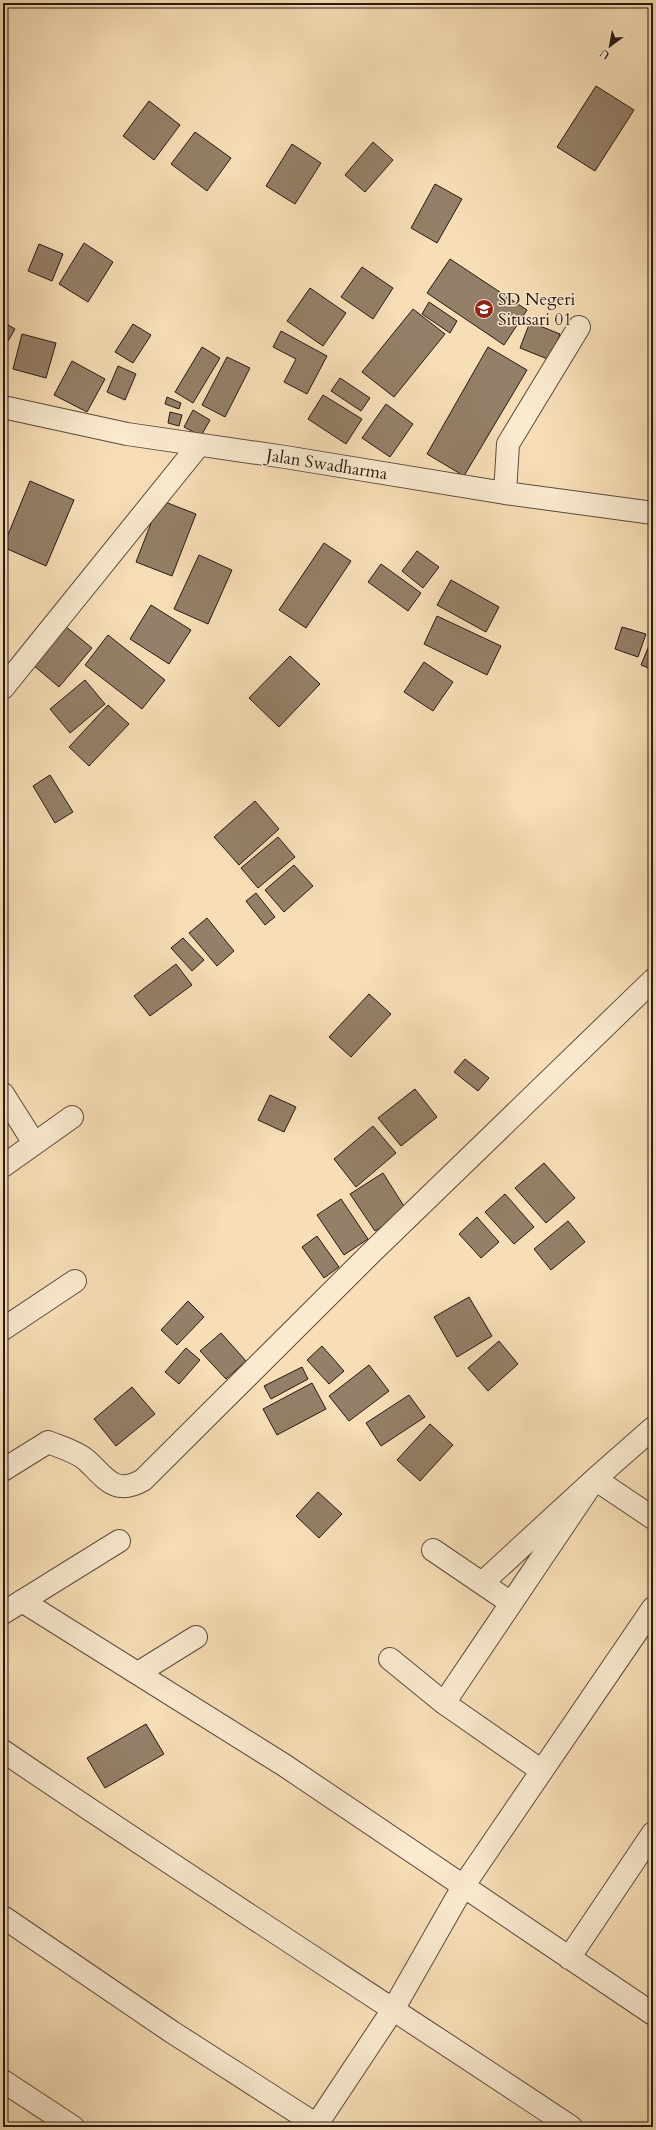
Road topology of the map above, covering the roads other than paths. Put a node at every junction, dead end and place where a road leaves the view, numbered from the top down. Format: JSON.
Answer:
{"nodes":[{"id":1,"x":579,"y":327,"type":"dead end"},
{"id":2,"x":3,"y":407,"type":"edge"},
{"id":3,"x":200,"y":445,"type":"junction"},
{"id":4,"x":505,"y":493,"type":"junction"},
{"id":5,"x":653,"y":513,"type":"edge"},
{"id":6,"x":3,"y":688,"type":"edge"},
{"id":7,"x":653,"y":980,"type":"edge"},
{"id":8,"x":3,"y":1094,"type":"edge"},
{"id":9,"x":72,"y":1117,"type":"dead end"},
{"id":10,"x":34,"y":1143,"type":"junction"},
{"id":11,"x":3,"y":1166,"type":"edge"},
{"id":12,"x":75,"y":1281,"type":"dead end"},
{"id":13,"x":3,"y":1329,"type":"edge"},
{"id":14,"x":653,"y":1428,"type":"edge"},
{"id":15,"x":3,"y":1470,"type":"edge"},
{"id":16,"x":595,"y":1479,"type":"junction"},
{"id":17,"x":653,"y":1518,"type":"edge"},
{"id":18,"x":119,"y":1541,"type":"dead end"},
{"id":19,"x":433,"y":1550,"type":"dead end"},
{"id":20,"x":482,"y":1583,"type":"junction"},
{"id":21,"x":22,"y":1601,"type":"junction"},
{"id":22,"x":511,"y":1603,"type":"junction"},
{"id":23,"x":653,"y":1608,"type":"edge"},
{"id":24,"x":3,"y":1613,"type":"edge"},
{"id":25,"x":196,"y":1637,"type":"dead end"},
{"id":26,"x":390,"y":1659,"type":"dead end"},
{"id":27,"x":138,"y":1673,"type":"junction"},
{"id":28,"x":444,"y":1702,"type":"junction"},
{"id":29,"x":3,"y":1752,"type":"edge"},
{"id":30,"x":542,"y":1771,"type":"junction"},
{"id":31,"x":653,"y":1833,"type":"edge"},
{"id":32,"x":464,"y":1885,"type":"junction"},
{"id":33,"x":3,"y":1917,"type":"edge"},
{"id":34,"x":569,"y":1958,"type":"junction"},
{"id":35,"x":394,"y":2008,"type":"junction"},
{"id":36,"x":653,"y":2014,"type":"edge"},
{"id":37,"x":3,"y":2081,"type":"edge"},
{"id":38,"x":317,"y":2126,"type":"edge"},
{"id":39,"x":73,"y":2127,"type":"edge"},
{"id":40,"x":571,"y":2127,"type":"edge"}],
"edges":[{"from":1,"to":4,"type":"street"},
{"from":2,"to":3,"type":"street","name":"Jalan Swadharma"},
{"from":3,"to":4,"type":"street","name":"Jalan Swadharma"},
{"from":3,"to":6,"type":"street"},
{"from":4,"to":5,"type":"street","name":"Jalan Swadharma"},
{"from":7,"to":15,"type":"street"},
{"from":8,"to":10,"type":"street"},
{"from":9,"to":10,"type":"street"},
{"from":10,"to":11,"type":"street"},
{"from":12,"to":13,"type":"street"},
{"from":14,"to":16,"type":"street"},
{"from":16,"to":17,"type":"street"},
{"from":16,"to":20,"type":"street"},
{"from":16,"to":22,"type":"street"},
{"from":18,"to":21,"type":"street"},
{"from":19,"to":20,"type":"street"},
{"from":20,"to":22,"type":"street"},
{"from":21,"to":24,"type":"street"},
{"from":21,"to":27,"type":"street"},
{"from":22,"to":28,"type":"street"},
{"from":23,"to":30,"type":"street"},
{"from":25,"to":27,"type":"street"},
{"from":26,"to":28,"type":"street"},
{"from":27,"to":32,"type":"street"},
{"from":28,"to":30,"type":"street"},
{"from":29,"to":35,"type":"street"},
{"from":30,"to":32,"type":"street"},
{"from":31,"to":34,"type":"street"},
{"from":32,"to":34,"type":"street"},
{"from":32,"to":35,"type":"street"},
{"from":33,"to":38,"type":"street"},
{"from":34,"to":36,"type":"street"},
{"from":35,"to":38,"type":"street"},
{"from":35,"to":40,"type":"street"},
{"from":37,"to":39,"type":"street"}]}
